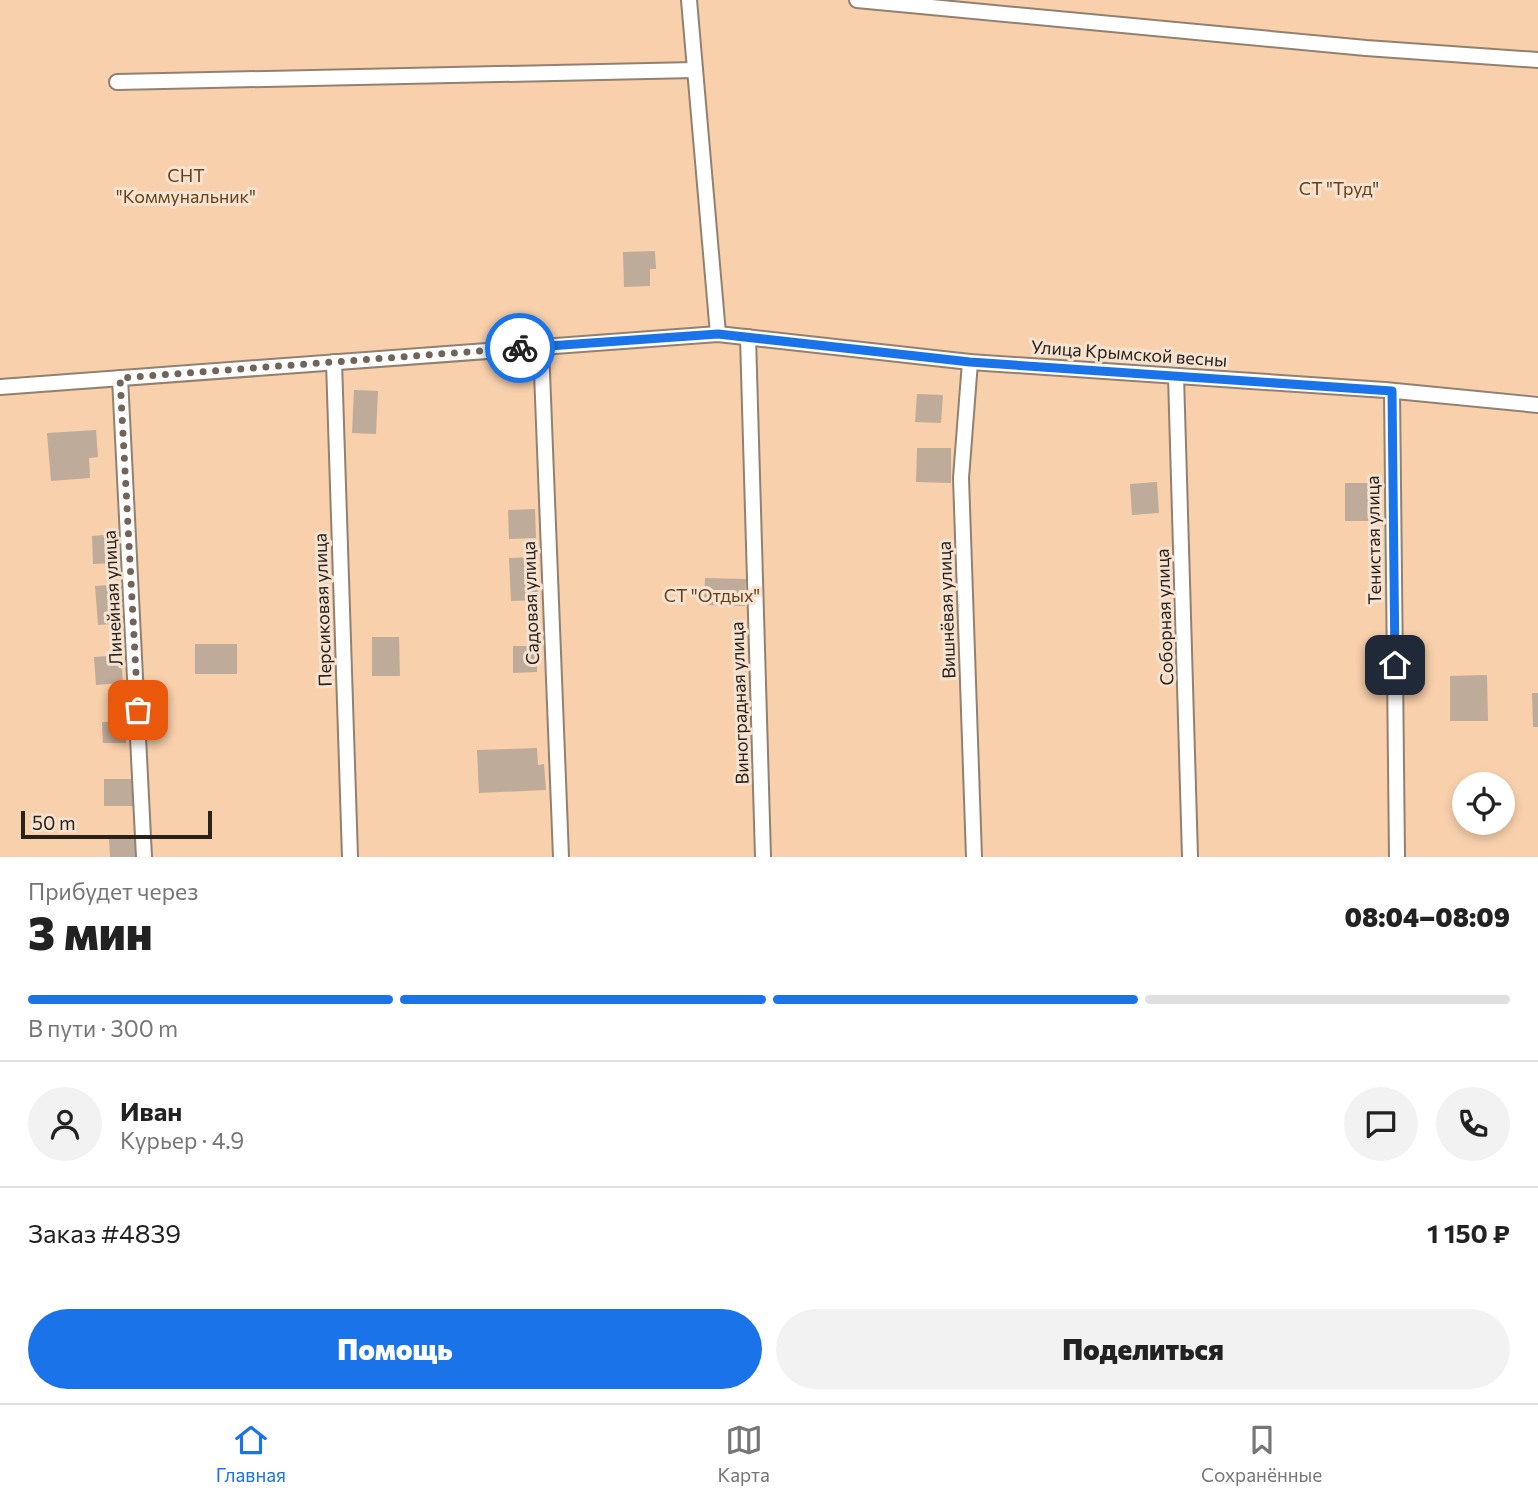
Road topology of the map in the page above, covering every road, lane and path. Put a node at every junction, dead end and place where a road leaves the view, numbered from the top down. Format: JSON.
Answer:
{"nodes":[{"id":1,"x":689,"y":0,"type":"edge"},
{"id":2,"x":857,"y":0,"type":"edge"},
{"id":3,"x":1538,"y":60,"type":"edge"},
{"id":4,"x":695,"y":70,"type":"junction"},
{"id":5,"x":117,"y":82,"type":"dead end"},
{"id":6,"x":718,"y":334,"type":"junction"},
{"id":7,"x":748,"y":337,"type":"junction"},
{"id":8,"x":541,"y":347,"type":"junction"},
{"id":9,"x":334,"y":362,"type":"junction"},
{"id":10,"x":970,"y":362,"type":"junction"},
{"id":11,"x":1176,"y":376,"type":"junction"},
{"id":12,"x":120,"y":378,"type":"junction"},
{"id":13,"x":0,"y":387,"type":"edge"},
{"id":14,"x":1392,"y":391,"type":"junction"},
{"id":15,"x":1538,"y":405,"type":"edge"},
{"id":16,"x":144,"y":857,"type":"edge"},
{"id":17,"x":350,"y":857,"type":"edge"},
{"id":18,"x":561,"y":857,"type":"edge"},
{"id":19,"x":763,"y":857,"type":"edge"},
{"id":20,"x":974,"y":857,"type":"edge"},
{"id":21,"x":1190,"y":857,"type":"edge"},
{"id":22,"x":1397,"y":857,"type":"edge"}],
"edges":[{"from":1,"to":4,"type":"lane"},
{"from":2,"to":3,"type":"lane"},
{"from":4,"to":5,"type":"lane"},
{"from":4,"to":6,"type":"lane"},
{"from":6,"to":7,"type":"lane","name":"Улица Крымской весны"},
{"from":6,"to":8,"type":"lane","name":"Улица Крымской весны"},
{"from":7,"to":10,"type":"lane","name":"Улица Крымской весны"},
{"from":7,"to":19,"type":"lane","name":"Виноградная улица"},
{"from":8,"to":9,"type":"lane","name":"Улица Крымской весны"},
{"from":8,"to":18,"type":"lane","name":"Садовая улица"},
{"from":9,"to":12,"type":"lane","name":"Улица Крымской весны"},
{"from":9,"to":17,"type":"lane","name":"Персиковая улица"},
{"from":10,"to":11,"type":"lane","name":"Улица Крымской весны"},
{"from":10,"to":20,"type":"lane","name":"Вишнёвая улица"},
{"from":11,"to":14,"type":"lane","name":"Улица Крымской весны"},
{"from":11,"to":21,"type":"lane","name":"Соборная улица"},
{"from":12,"to":13,"type":"lane","name":"Улица Крымской весны"},
{"from":12,"to":16,"type":"lane","name":"Линейная улица"},
{"from":14,"to":15,"type":"lane","name":"Улица Крымской весны"},
{"from":14,"to":22,"type":"lane","name":"Тенистая улица"}]}
